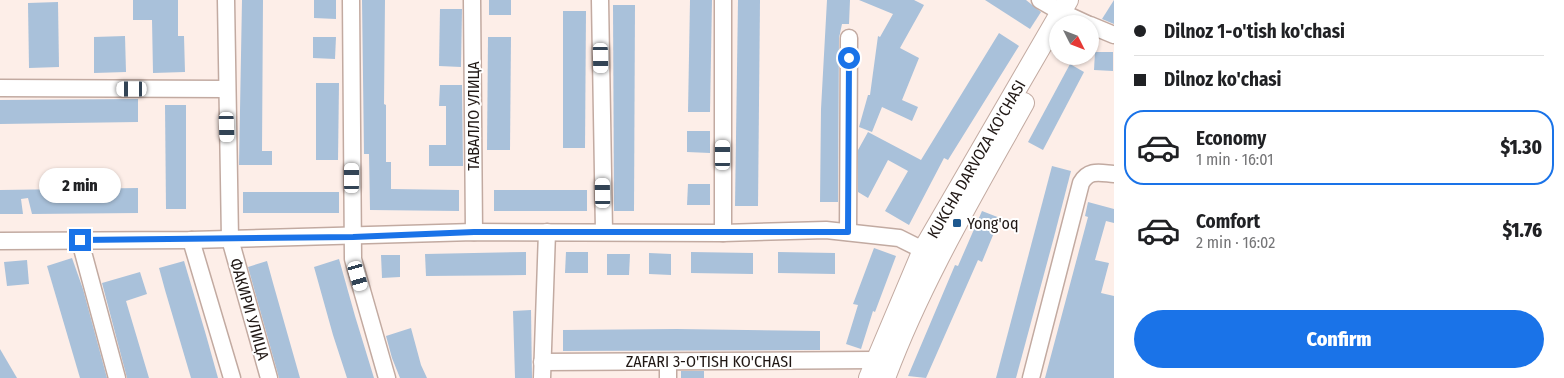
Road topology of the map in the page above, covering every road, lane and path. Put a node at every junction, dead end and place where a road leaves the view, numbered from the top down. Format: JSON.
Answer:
{"nodes":[{"id":1,"x":226,"y":0,"type":"edge"},
{"id":2,"x":350,"y":0,"type":"edge"},
{"id":3,"x":472,"y":0,"type":"edge"},
{"id":4,"x":600,"y":0,"type":"edge"},
{"id":5,"x":723,"y":0,"type":"edge"},
{"id":6,"x":1040,"y":0,"type":"edge"},
{"id":7,"x":1082,"y":0,"type":"edge"},
{"id":8,"x":1070,"y":15,"type":"edge"},
{"id":9,"x":1075,"y":15,"type":"edge"},
{"id":10,"x":1099,"y":28,"type":"edge"},
{"id":11,"x":1114,"y":35,"type":"edge"},
{"id":12,"x":849,"y":38,"type":"dead end"},
{"id":13,"x":1049,"y":58,"type":"edge"},
{"id":14,"x":1049,"y":58,"type":"edge"},
{"id":15,"x":0,"y":88,"type":"edge"},
{"id":16,"x":226,"y":89,"type":"junction"},
{"id":17,"x":1114,"y":174,"type":"edge"},
{"id":18,"x":604,"y":231,"type":"junction"},
{"id":19,"x":474,"y":232,"type":"junction"},
{"id":20,"x":547,"y":232,"type":"junction"},
{"id":21,"x":848,"y":232,"type":"junction"},
{"id":22,"x":723,"y":233,"type":"junction"},
{"id":23,"x":353,"y":237,"type":"junction"},
{"id":24,"x":230,"y":239,"type":"junction"},
{"id":25,"x":80,"y":240,"type":"junction"},
{"id":26,"x":191,"y":240,"type":"junction"},
{"id":27,"x":0,"y":241,"type":"edge"},
{"id":28,"x":930,"y":254,"type":"junction"},
{"id":29,"x":872,"y":369,"type":"edge"},
{"id":30,"x":542,"y":370,"type":"edge"},
{"id":31,"x":668,"y":370,"type":"edge"},
{"id":32,"x":117,"y":378,"type":"edge"},
{"id":33,"x":232,"y":378,"type":"edge"},
{"id":34,"x":269,"y":378,"type":"edge"},
{"id":35,"x":386,"y":378,"type":"edge"},
{"id":36,"x":885,"y":378,"type":"edge"},
{"id":37,"x":1031,"y":378,"type":"edge"}],
"edges":[{"from":1,"to":16,"type":"street","name":"ФАКИРИ УЛИЦА"},
{"from":2,"to":23,"type":"street"},
{"from":3,"to":19,"type":"street","name":"ТАВАЛЛО УЛИЦА"},
{"from":4,"to":18,"type":"street"},
{"from":5,"to":22,"type":"street"},
{"from":6,"to":8,"type":"street"},
{"from":7,"to":9,"type":"main road","name":"KUKCHA DARVOZA KO'CHASI"},
{"from":10,"to":11,"type":"street"},
{"from":12,"to":21,"type":"street"},
{"from":13,"to":28,"type":"main road","name":"KUKCHA DARVOZA KO'CHASI"},
{"from":14,"to":28,"type":"main road","name":"KUKCHA DARVOZA KO'CHASI"},
{"from":15,"to":16,"type":"street"},
{"from":16,"to":24,"type":"street","name":"ФАКИРИ УЛИЦА"},
{"from":17,"to":37,"type":"street"},
{"from":18,"to":20,"type":"street"},
{"from":18,"to":22,"type":"street"},
{"from":19,"to":20,"type":"street"},
{"from":19,"to":23,"type":"street"},
{"from":20,"to":30,"type":"street"},
{"from":21,"to":22,"type":"street"},
{"from":21,"to":28,"type":"street"},
{"from":23,"to":24,"type":"street"},
{"from":23,"to":35,"type":"street"},
{"from":24,"to":26,"type":"street"},
{"from":24,"to":34,"type":"street","name":"ФАКИРИ УЛИЦА"},
{"from":25,"to":26,"type":"street"},
{"from":25,"to":27,"type":"street"},
{"from":25,"to":32,"type":"street"},
{"from":26,"to":33,"type":"street"},
{"from":28,"to":29,"type":"main road","name":"KUKCHA DARVOZA KO'CHASI"},
{"from":28,"to":36,"type":"main road","name":"KUKCHA DARVOZA KO'CHASI"},
{"from":29,"to":31,"type":"street","name":"ZAFARI 3-O'TISH KO'CHASI"},
{"from":30,"to":31,"type":"street","name":"ZAFARI 3-O'TISH KO'CHASI"}]}
